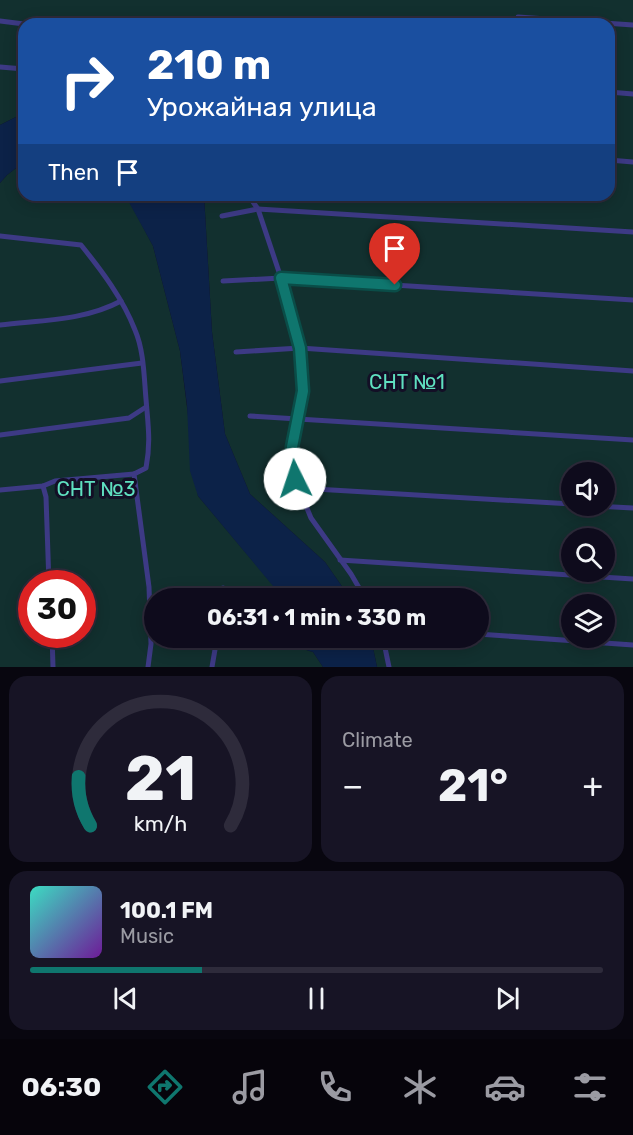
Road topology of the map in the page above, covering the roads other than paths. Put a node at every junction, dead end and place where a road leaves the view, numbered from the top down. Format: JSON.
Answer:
{"nodes":[{"id":1,"x":518,"y":17,"type":"dead end"},
{"id":2,"x":532,"y":18,"type":"edge"},
{"id":3,"x":0,"y":21,"type":"edge"},
{"id":4,"x":18,"y":23,"type":"edge"},
{"id":5,"x":615,"y":24,"type":"edge"},
{"id":6,"x":633,"y":25,"type":"edge"},
{"id":7,"x":0,"y":67,"type":"edge"},
{"id":8,"x":18,"y":68,"type":"edge"},
{"id":9,"x":615,"y":92,"type":"edge"},
{"id":10,"x":633,"y":94,"type":"edge"},
{"id":11,"x":615,"y":160,"type":"edge"},
{"id":12,"x":633,"y":162,"type":"edge"},
{"id":13,"x":252,"y":201,"type":"edge"},
{"id":14,"x":258,"y":209,"type":"junction"},
{"id":15,"x":222,"y":216,"type":"dead end"},
{"id":16,"x":633,"y":232,"type":"edge"},
{"id":17,"x":0,"y":236,"type":"edge"},
{"id":18,"x":281,"y":278,"type":"junction"},
{"id":19,"x":223,"y":282,"type":"dead end"},
{"id":20,"x":633,"y":300,"type":"edge"},
{"id":21,"x":121,"y":301,"type":"junction"},
{"id":22,"x":0,"y":325,"type":"edge"},
{"id":23,"x":300,"y":348,"type":"junction"},
{"id":24,"x":236,"y":352,"type":"dead end"},
{"id":25,"x":142,"y":363,"type":"junction"},
{"id":26,"x":633,"y":370,"type":"edge"},
{"id":27,"x":0,"y":381,"type":"edge"},
{"id":28,"x":147,"y":407,"type":"junction"},
{"id":29,"x":250,"y":416,"type":"dead end"},
{"id":30,"x":298,"y":417,"type":"junction"},
{"id":31,"x":0,"y":435,"type":"edge"},
{"id":32,"x":633,"y":440,"type":"edge"},
{"id":33,"x":134,"y":474,"type":"junction"},
{"id":34,"x":43,"y":486,"type":"junction"},
{"id":35,"x":298,"y":488,"type":"junction"},
{"id":36,"x":0,"y":490,"type":"edge"},
{"id":37,"x":561,"y":503,"type":"edge"},
{"id":38,"x":615,"y":507,"type":"edge"},
{"id":39,"x":633,"y":508,"type":"edge"},
{"id":40,"x":340,"y":560,"type":"junction"},
{"id":41,"x":49,"y":570,"type":"edge"},
{"id":42,"x":633,"y":579,"type":"edge"},
{"id":43,"x":359,"y":588,"type":"edge"},
{"id":44,"x":489,"y":635,"type":"edge"},
{"id":45,"x":633,"y":645,"type":"edge"},
{"id":46,"x":52,"y":648,"type":"edge"},
{"id":47,"x":215,"y":648,"type":"edge"},
{"id":48,"x":385,"y":648,"type":"edge"},
{"id":49,"x":53,"y":667,"type":"edge"},
{"id":50,"x":148,"y":667,"type":"edge"},
{"id":51,"x":212,"y":667,"type":"edge"},
{"id":52,"x":388,"y":667,"type":"edge"}],
"edges":[{"from":1,"to":2,"type":"street"},
{"from":3,"to":4,"type":"street"},
{"from":5,"to":6,"type":"street"},
{"from":7,"to":8,"type":"street"},
{"from":9,"to":10,"type":"street"},
{"from":11,"to":12,"type":"street"},
{"from":13,"to":14,"type":"street"},
{"from":14,"to":15,"type":"street"},
{"from":14,"to":16,"type":"street"},
{"from":14,"to":18,"type":"street"},
{"from":17,"to":21,"type":"street"},
{"from":18,"to":19,"type":"street"},
{"from":18,"to":20,"type":"street"},
{"from":18,"to":23,"type":"street"},
{"from":21,"to":22,"type":"street"},
{"from":21,"to":25,"type":"street"},
{"from":23,"to":24,"type":"street"},
{"from":23,"to":26,"type":"street"},
{"from":23,"to":30,"type":"street"},
{"from":25,"to":27,"type":"street"},
{"from":25,"to":28,"type":"street"},
{"from":28,"to":31,"type":"street"},
{"from":28,"to":33,"type":"street"},
{"from":29,"to":30,"type":"street"},
{"from":30,"to":32,"type":"street"},
{"from":30,"to":35,"type":"street"},
{"from":33,"to":34,"type":"street"},
{"from":33,"to":50,"type":"street"},
{"from":34,"to":36,"type":"street"},
{"from":34,"to":41,"type":"street"},
{"from":35,"to":37,"type":"street"},
{"from":35,"to":40,"type":"street"},
{"from":38,"to":39,"type":"street"},
{"from":40,"to":42,"type":"street"},
{"from":40,"to":43,"type":"street"},
{"from":44,"to":45,"type":"street"},
{"from":46,"to":49,"type":"street"},
{"from":47,"to":51,"type":"street"},
{"from":48,"to":52,"type":"street"}]}
